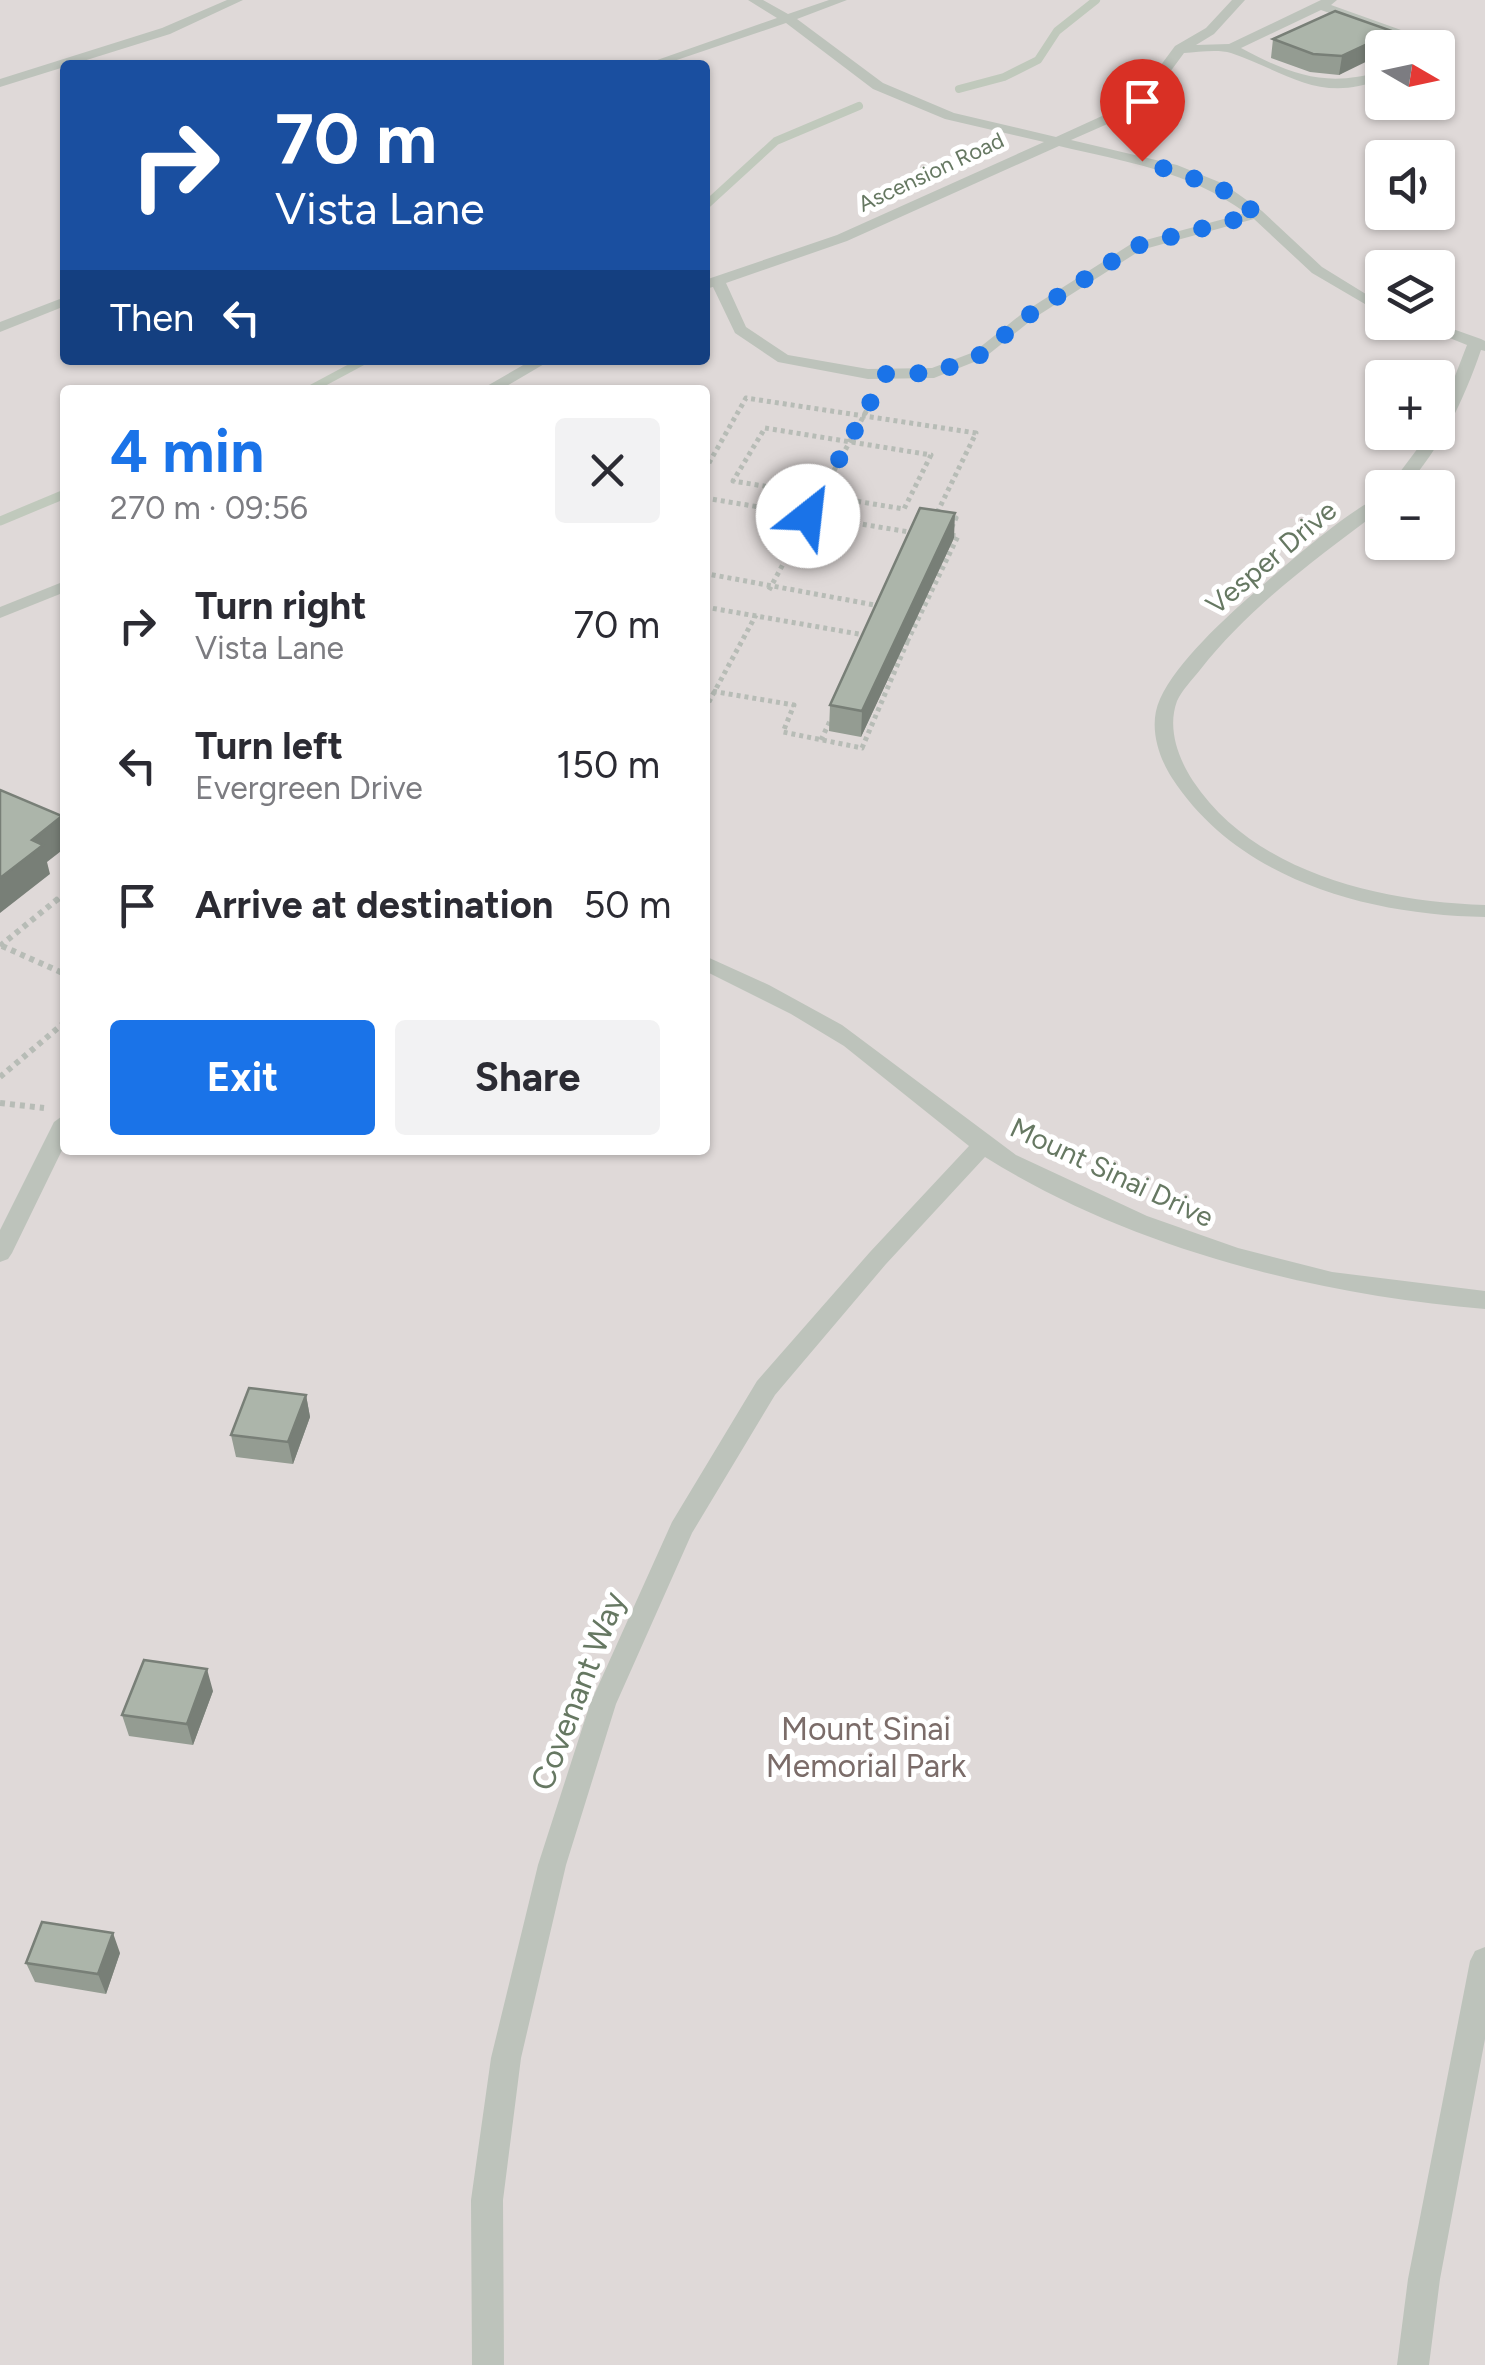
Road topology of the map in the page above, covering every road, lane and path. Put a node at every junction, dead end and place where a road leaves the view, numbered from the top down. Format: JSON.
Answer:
{"nodes":[{"id":1,"x":236,"y":0,"type":"edge"},
{"id":2,"x":755,"y":0,"type":"edge"},
{"id":3,"x":841,"y":0,"type":"edge"},
{"id":4,"x":1239,"y":0,"type":"edge"},
{"id":5,"x":1325,"y":3,"type":"edge"},
{"id":6,"x":790,"y":20,"type":"junction"},
{"id":7,"x":1391,"y":30,"type":"edge"},
{"id":8,"x":1231,"y":48,"type":"junction"},
{"id":9,"x":1180,"y":49,"type":"junction"},
{"id":10,"x":73,"y":60,"type":"edge"},
{"id":11,"x":666,"y":60,"type":"edge"},
{"id":12,"x":60,"y":64,"type":"edge"},
{"id":13,"x":0,"y":83,"type":"edge"},
{"id":14,"x":1365,"y":84,"type":"edge"},
{"id":15,"x":1052,"y":140,"type":"junction"},
{"id":16,"x":1257,"y":214,"type":"junction"},
{"id":17,"x":711,"y":284,"type":"edge"},
{"id":18,"x":1365,"y":300,"type":"edge"},
{"id":19,"x":60,"y":303,"type":"edge"},
{"id":20,"x":0,"y":327,"type":"edge"},
{"id":21,"x":1455,"y":335,"type":"edge"},
{"id":22,"x":1480,"y":344,"type":"edge"},
{"id":23,"x":535,"y":365,"type":"edge"},
{"id":24,"x":886,"y":374,"type":"junction"},
{"id":25,"x":497,"y":385,"type":"edge"},
{"id":26,"x":863,"y":416,"type":"junction"},
{"id":27,"x":849,"y":442,"type":"junction"},
{"id":28,"x":710,"y":461,"type":"edge"},
{"id":29,"x":1412,"y":470,"type":"edge"},
{"id":30,"x":820,"y":495,"type":"junction"},
{"id":31,"x":710,"y":499,"type":"edge"},
{"id":32,"x":1365,"y":514,"type":"edge"},
{"id":33,"x":808,"y":516,"type":"junction"},
{"id":34,"x":908,"y":548,"type":"edge"},
{"id":35,"x":710,"y":574,"type":"edge"},
{"id":36,"x":770,"y":587,"type":"junction"},
{"id":37,"x":60,"y":588,"type":"edge"},
{"id":38,"x":886,"y":594,"type":"edge"},
{"id":39,"x":710,"y":608,"type":"edge"},
{"id":40,"x":0,"y":613,"type":"edge"},
{"id":41,"x":756,"y":616,"type":"junction"},
{"id":42,"x":889,"y":638,"type":"edge"},
{"id":43,"x":908,"y":640,"type":"junction"},
{"id":44,"x":862,"y":653,"type":"edge"},
{"id":45,"x":710,"y":691,"type":"edge"},
{"id":46,"x":714,"y":691,"type":"junction"},
{"id":47,"x":710,"y":699,"type":"edge"},
{"id":48,"x":838,"y":705,"type":"edge"},
{"id":49,"x":822,"y":740,"type":"junction"},
{"id":50,"x":60,"y":898,"type":"edge"},
{"id":51,"x":1485,"y":911,"type":"edge"},
{"id":52,"x":0,"y":945,"type":"edge"},
{"id":53,"x":710,"y":964,"type":"edge"},
{"id":54,"x":60,"y":972,"type":"edge"},
{"id":55,"x":60,"y":1026,"type":"edge"},
{"id":56,"x":0,"y":1077,"type":"edge"},
{"id":57,"x":0,"y":1103,"type":"edge"},
{"id":58,"x":57,"y":1116,"type":"edge"},
{"id":59,"x":984,"y":1145,"type":"junction"},
{"id":60,"x":0,"y":1254,"type":"edge"},
{"id":61,"x":1485,"y":1300,"type":"edge"},
{"id":62,"x":1485,"y":1962,"type":"edge"},
{"id":63,"x":488,"y":2365,"type":"edge"},
{"id":64,"x":1414,"y":2365,"type":"edge"}],
"edges":[{"from":1,"to":10,"type":"lane"},
{"from":2,"to":6,"type":"lane"},
{"from":3,"to":6,"type":"lane"},
{"from":4,"to":9,"type":"lane","name":"Ascension Road"},
{"from":5,"to":7,"type":"lane"},
{"from":5,"to":8,"type":"lane"},
{"from":6,"to":11,"type":"lane"},
{"from":6,"to":15,"type":"lane"},
{"from":8,"to":9,"type":"lane"},
{"from":8,"to":14,"type":"lane"},
{"from":9,"to":15,"type":"lane","name":"Ascension Road"},
{"from":12,"to":13,"type":"lane"},
{"from":15,"to":16,"type":"lane"},
{"from":15,"to":17,"type":"lane","name":"Ascension Road"},
{"from":16,"to":18,"type":"lane"},
{"from":16,"to":24,"type":"lane"},
{"from":17,"to":24,"type":"lane"},
{"from":19,"to":20,"type":"lane"},
{"from":21,"to":22,"type":"lane"},
{"from":22,"to":29,"type":"lane"},
{"from":23,"to":25,"type":"lane"},
{"from":24,"to":26,"type":"path"},
{"from":26,"to":27,"type":"path"},
{"from":26,"to":28,"type":"path"},
{"from":26,"to":43,"type":"path"},
{"from":27,"to":30,"type":"path"},
{"from":27,"to":30,"type":"path"},
{"from":27,"to":30,"type":"path"},
{"from":30,"to":33,"type":"path"},
{"from":31,"to":33,"type":"path"},
{"from":32,"to":51,"type":"lane","name":"Vesper Drive"},
{"from":33,"to":34,"type":"path"},
{"from":33,"to":36,"type":"path"},
{"from":35,"to":36,"type":"path"},
{"from":36,"to":38,"type":"path"},
{"from":37,"to":40,"type":"lane"},
{"from":39,"to":41,"type":"path"},
{"from":41,"to":44,"type":"path"},
{"from":41,"to":46,"type":"path"},
{"from":42,"to":43,"type":"path"},
{"from":43,"to":49,"type":"path"},
{"from":45,"to":46,"type":"path"},
{"from":46,"to":47,"type":"path"},
{"from":46,"to":49,"type":"path"},
{"from":48,"to":49,"type":"path"},
{"from":50,"to":52,"type":"path"},
{"from":52,"to":54,"type":"path"},
{"from":53,"to":59,"type":"lane","name":"Mount Sinai Drive"},
{"from":55,"to":56,"type":"path"},
{"from":57,"to":58,"type":"path"},
{"from":58,"to":60,"type":"lane"},
{"from":59,"to":61,"type":"lane","name":"Mount Sinai Drive"},
{"from":59,"to":63,"type":"lane","name":"Covenant Way"},
{"from":62,"to":64,"type":"lane"}]}
